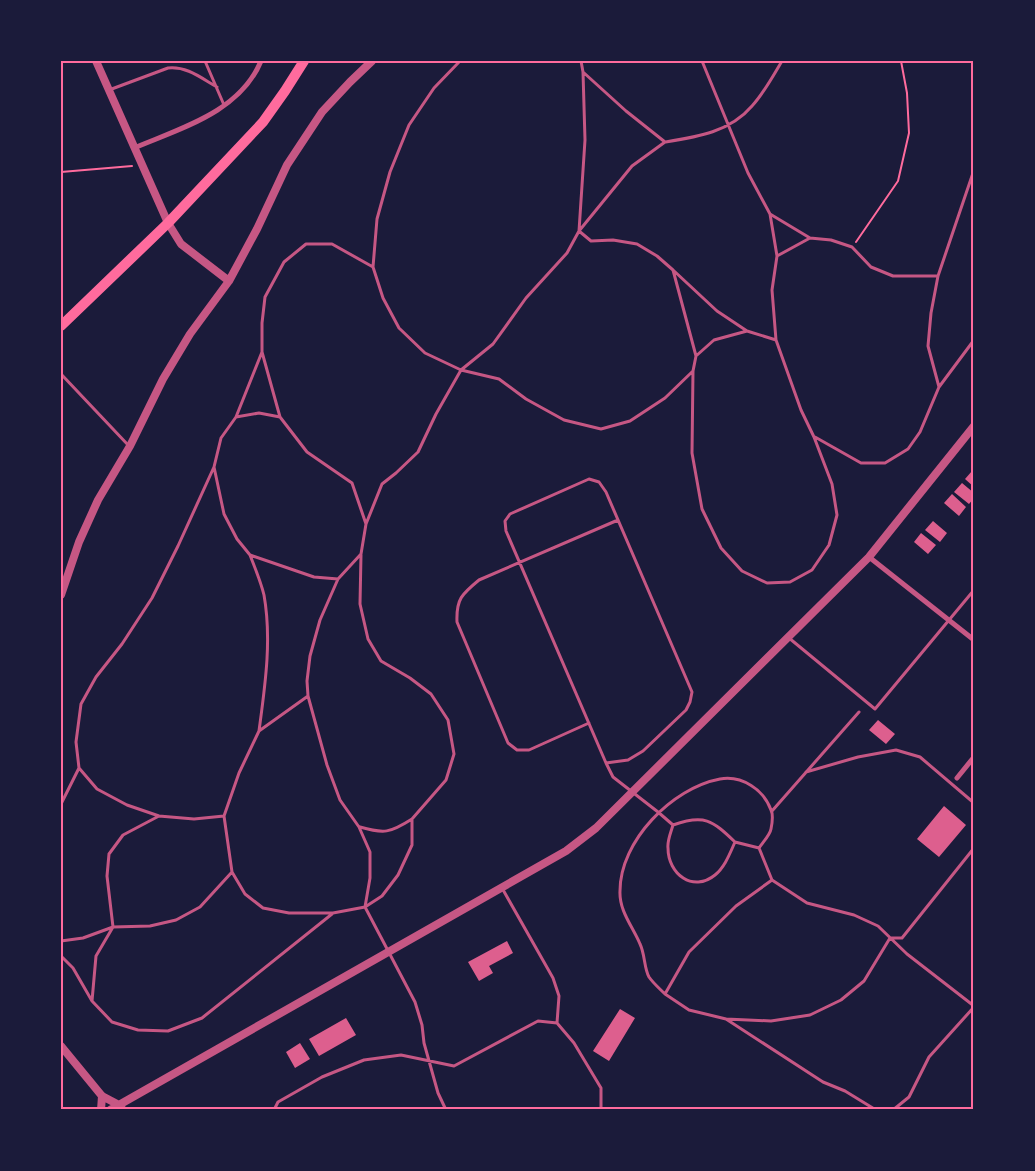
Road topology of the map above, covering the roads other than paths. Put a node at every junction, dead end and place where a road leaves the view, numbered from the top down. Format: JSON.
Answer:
{"nodes":[{"id":1,"x":96,"y":61,"type":"edge"},
{"id":2,"x":205,"y":61,"type":"edge"},
{"id":3,"x":261,"y":61,"type":"edge"},
{"id":4,"x":304,"y":61,"type":"edge"},
{"id":5,"x":372,"y":61,"type":"edge"},
{"id":6,"x":460,"y":61,"type":"edge"},
{"id":7,"x":581,"y":61,"type":"edge"},
{"id":8,"x":702,"y":61,"type":"edge"},
{"id":9,"x":782,"y":61,"type":"edge"},
{"id":10,"x":583,"y":72,"type":"junction"},
{"id":11,"x":216,"y":87,"type":"junction"},
{"id":12,"x":109,"y":90,"type":"junction"},
{"id":13,"x":224,"y":106,"type":"junction"},
{"id":14,"x":730,"y":126,"type":"junction"},
{"id":15,"x":665,"y":142,"type":"junction"},
{"id":16,"x":134,"y":148,"type":"junction"},
{"id":17,"x":974,"y":170,"type":"edge"},
{"id":18,"x":770,"y":214,"type":"junction"},
{"id":19,"x":168,"y":223,"type":"junction"},
{"id":20,"x":579,"y":231,"type":"junction"},
{"id":21,"x":810,"y":238,"type":"junction"},
{"id":22,"x":777,"y":256,"type":"junction"},
{"id":23,"x":373,"y":267,"type":"junction"},
{"id":24,"x":673,"y":270,"type":"junction"},
{"id":25,"x":938,"y":276,"type":"junction"},
{"id":26,"x":229,"y":281,"type":"junction"},
{"id":27,"x":61,"y":326,"type":"edge"},
{"id":28,"x":747,"y":331,"type":"junction"},
{"id":29,"x":776,"y":340,"type":"junction"},
{"id":30,"x":974,"y":340,"type":"edge"},
{"id":31,"x":262,"y":352,"type":"junction"},
{"id":32,"x":696,"y":356,"type":"junction"},
{"id":33,"x":461,"y":370,"type":"junction"},
{"id":34,"x":693,"y":371,"type":"junction"},
{"id":35,"x":61,"y":374,"type":"edge"},
{"id":36,"x":939,"y":387,"type":"junction"},
{"id":37,"x":236,"y":417,"type":"junction"},
{"id":38,"x":280,"y":418,"type":"junction"},
{"id":39,"x":974,"y":426,"type":"edge"},
{"id":40,"x":814,"y":437,"type":"junction"},
{"id":41,"x":130,"y":446,"type":"junction"},
{"id":42,"x":214,"y":468,"type":"junction"},
{"id":43,"x":618,"y":520,"type":"junction"},
{"id":44,"x":366,"y":524,"type":"junction"},
{"id":45,"x":361,"y":554,"type":"junction"},
{"id":46,"x":250,"y":555,"type":"junction"},
{"id":47,"x":869,"y":557,"type":"junction"},
{"id":48,"x":520,"y":563,"type":"junction"},
{"id":49,"x":338,"y":579,"type":"junction"},
{"id":50,"x":974,"y":590,"type":"edge"},
{"id":51,"x":61,"y":595,"type":"edge"},
{"id":52,"x":949,"y":621,"type":"junction"},
{"id":53,"x":788,"y":638,"type":"junction"},
{"id":54,"x":974,"y":640,"type":"edge"},
{"id":55,"x":308,"y":696,"type":"junction"},
{"id":56,"x":859,"y":712,"type":"dead end"},
{"id":57,"x":589,"y":723,"type":"junction"},
{"id":58,"x":259,"y":731,"type":"junction"},
{"id":59,"x":974,"y":757,"type":"edge"},
{"id":60,"x":606,"y":763,"type":"junction"},
{"id":61,"x":79,"y":768,"type":"junction"},
{"id":62,"x":806,"y":772,"type":"junction"},
{"id":63,"x":957,"y":778,"type":"dead end"},
{"id":64,"x":632,"y":792,"type":"junction"},
{"id":65,"x":974,"y":803,"type":"edge"},
{"id":66,"x":61,"y":804,"type":"edge"},
{"id":67,"x":772,"y":811,"type":"junction"},
{"id":68,"x":658,"y":812,"type":"junction"},
{"id":69,"x":159,"y":816,"type":"junction"},
{"id":70,"x":224,"y":816,"type":"junction"},
{"id":71,"x":412,"y":819,"type":"junction"},
{"id":72,"x":673,"y":825,"type":"junction"},
{"id":73,"x":359,"y":827,"type":"junction"},
{"id":74,"x":735,"y":842,"type":"junction"},
{"id":75,"x":759,"y":848,"type":"junction"},
{"id":76,"x":974,"y":848,"type":"edge"},
{"id":77,"x":232,"y":872,"type":"junction"},
{"id":78,"x":772,"y":880,"type":"junction"},
{"id":79,"x":502,"y":887,"type":"junction"},
{"id":80,"x":365,"y":907,"type":"junction"},
{"id":81,"x":333,"y":913,"type":"junction"},
{"id":82,"x":112,"y":927,"type":"junction"},
{"id":83,"x":890,"y":938,"type":"junction"},
{"id":84,"x":61,"y":941,"type":"edge"},
{"id":85,"x":388,"y":952,"type":"junction"},
{"id":86,"x":61,"y":956,"type":"edge"},
{"id":87,"x":665,"y":994,"type":"junction"},
{"id":88,"x":92,"y":1001,"type":"junction"},
{"id":89,"x":974,"y":1007,"type":"edge"},
{"id":90,"x":726,"y":1019,"type":"junction"},
{"id":91,"x":557,"y":1023,"type":"junction"},
{"id":92,"x":61,"y":1046,"type":"edge"},
{"id":93,"x":429,"y":1060,"type":"junction"},
{"id":94,"x":102,"y":1096,"type":"junction"},
{"id":95,"x":121,"y":1107,"type":"edge"},
{"id":96,"x":101,"y":1110,"type":"edge"},
{"id":97,"x":110,"y":1110,"type":"edge"},
{"id":98,"x":274,"y":1110,"type":"edge"},
{"id":99,"x":446,"y":1110,"type":"edge"},
{"id":100,"x":601,"y":1110,"type":"edge"},
{"id":101,"x":876,"y":1110,"type":"edge"},
{"id":102,"x":893,"y":1110,"type":"edge"}],
"edges":[{"from":1,"to":12,"type":"street"},
{"from":2,"to":11,"type":"lane"},
{"from":3,"to":13,"type":"street"},
{"from":4,"to":19,"type":"highway"},
{"from":5,"to":26,"type":"street"},
{"from":6,"to":23,"type":"lane"},
{"from":7,"to":10,"type":"lane"},
{"from":8,"to":14,"type":"lane"},
{"from":9,"to":14,"type":"lane"},
{"from":10,"to":15,"type":"lane"},
{"from":10,"to":20,"type":"lane"},
{"from":11,"to":12,"type":"lane"},
{"from":11,"to":13,"type":"lane"},
{"from":12,"to":16,"type":"street"},
{"from":13,"to":16,"type":"street"},
{"from":14,"to":15,"type":"lane"},
{"from":14,"to":18,"type":"lane"},
{"from":15,"to":20,"type":"lane"},
{"from":16,"to":19,"type":"street"},
{"from":17,"to":25,"type":"lane"},
{"from":18,"to":21,"type":"lane"},
{"from":18,"to":22,"type":"lane"},
{"from":19,"to":26,"type":"street"},
{"from":19,"to":27,"type":"highway"},
{"from":20,"to":24,"type":"lane"},
{"from":20,"to":33,"type":"lane"},
{"from":21,"to":22,"type":"lane"},
{"from":21,"to":25,"type":"lane"},
{"from":22,"to":29,"type":"lane"},
{"from":23,"to":31,"type":"lane"},
{"from":23,"to":33,"type":"lane"},
{"from":24,"to":28,"type":"lane"},
{"from":24,"to":32,"type":"lane"},
{"from":25,"to":36,"type":"lane"},
{"from":26,"to":41,"type":"street"},
{"from":28,"to":29,"type":"lane"},
{"from":28,"to":32,"type":"lane"},
{"from":29,"to":40,"type":"lane"},
{"from":30,"to":36,"type":"lane"},
{"from":31,"to":37,"type":"lane"},
{"from":31,"to":38,"type":"lane"},
{"from":32,"to":34,"type":"lane"},
{"from":33,"to":34,"type":"lane"},
{"from":33,"to":44,"type":"lane"},
{"from":34,"to":40,"type":"lane"},
{"from":35,"to":41,"type":"lane"},
{"from":36,"to":40,"type":"lane"},
{"from":37,"to":38,"type":"lane"},
{"from":37,"to":42,"type":"lane"},
{"from":38,"to":44,"type":"lane"},
{"from":39,"to":47,"type":"street"},
{"from":41,"to":51,"type":"street"},
{"from":42,"to":46,"type":"lane"},
{"from":42,"to":61,"type":"lane"},
{"from":43,"to":48,"type":"lane"},
{"from":43,"to":48,"type":"lane"},
{"from":43,"to":60,"type":"lane"},
{"from":44,"to":45,"type":"lane"},
{"from":45,"to":49,"type":"lane"},
{"from":45,"to":71,"type":"lane"},
{"from":46,"to":49,"type":"lane"},
{"from":46,"to":58,"type":"lane"},
{"from":47,"to":52,"type":"street"},
{"from":47,"to":53,"type":"street"},
{"from":48,"to":57,"type":"lane"},
{"from":48,"to":57,"type":"lane"},
{"from":49,"to":55,"type":"lane"},
{"from":50,"to":52,"type":"lane"},
{"from":52,"to":53,"type":"lane"},
{"from":52,"to":54,"type":"street"},
{"from":53,"to":64,"type":"street"},
{"from":55,"to":58,"type":"lane"},
{"from":55,"to":73,"type":"lane"},
{"from":56,"to":62,"type":"lane"},
{"from":57,"to":60,"type":"lane"},
{"from":58,"to":70,"type":"lane"},
{"from":59,"to":63,"type":"street"},
{"from":60,"to":64,"type":"lane"},
{"from":61,"to":66,"type":"lane"},
{"from":61,"to":69,"type":"lane"},
{"from":62,"to":65,"type":"lane"},
{"from":62,"to":67,"type":"lane"},
{"from":64,"to":68,"type":"lane"},
{"from":64,"to":79,"type":"street"},
{"from":67,"to":68,"type":"lane"},
{"from":67,"to":75,"type":"lane"},
{"from":68,"to":72,"type":"lane"},
{"from":68,"to":87,"type":"lane"},
{"from":69,"to":70,"type":"lane"},
{"from":69,"to":82,"type":"lane"},
{"from":70,"to":77,"type":"lane"},
{"from":71,"to":73,"type":"lane"},
{"from":71,"to":80,"type":"lane"},
{"from":72,"to":74,"type":"lane"},
{"from":72,"to":74,"type":"lane"},
{"from":73,"to":80,"type":"lane"},
{"from":74,"to":75,"type":"lane"},
{"from":75,"to":78,"type":"lane"},
{"from":76,"to":83,"type":"lane"},
{"from":77,"to":81,"type":"lane"},
{"from":77,"to":82,"type":"lane"},
{"from":78,"to":83,"type":"lane"},
{"from":78,"to":87,"type":"lane"},
{"from":79,"to":85,"type":"street"},
{"from":79,"to":91,"type":"lane"},
{"from":80,"to":81,"type":"lane"},
{"from":80,"to":85,"type":"lane"},
{"from":81,"to":88,"type":"lane"},
{"from":82,"to":84,"type":"lane"},
{"from":82,"to":88,"type":"lane"},
{"from":83,"to":89,"type":"lane"},
{"from":83,"to":90,"type":"lane"},
{"from":85,"to":93,"type":"lane"},
{"from":85,"to":95,"type":"street"},
{"from":86,"to":88,"type":"lane"},
{"from":87,"to":90,"type":"lane"},
{"from":89,"to":102,"type":"lane"},
{"from":90,"to":101,"type":"lane"},
{"from":91,"to":93,"type":"lane"},
{"from":91,"to":100,"type":"lane"},
{"from":92,"to":94,"type":"street"},
{"from":93,"to":98,"type":"lane"},
{"from":93,"to":99,"type":"lane"},
{"from":94,"to":95,"type":"street"},
{"from":94,"to":96,"type":"street"},
{"from":95,"to":97,"type":"street"}]}
